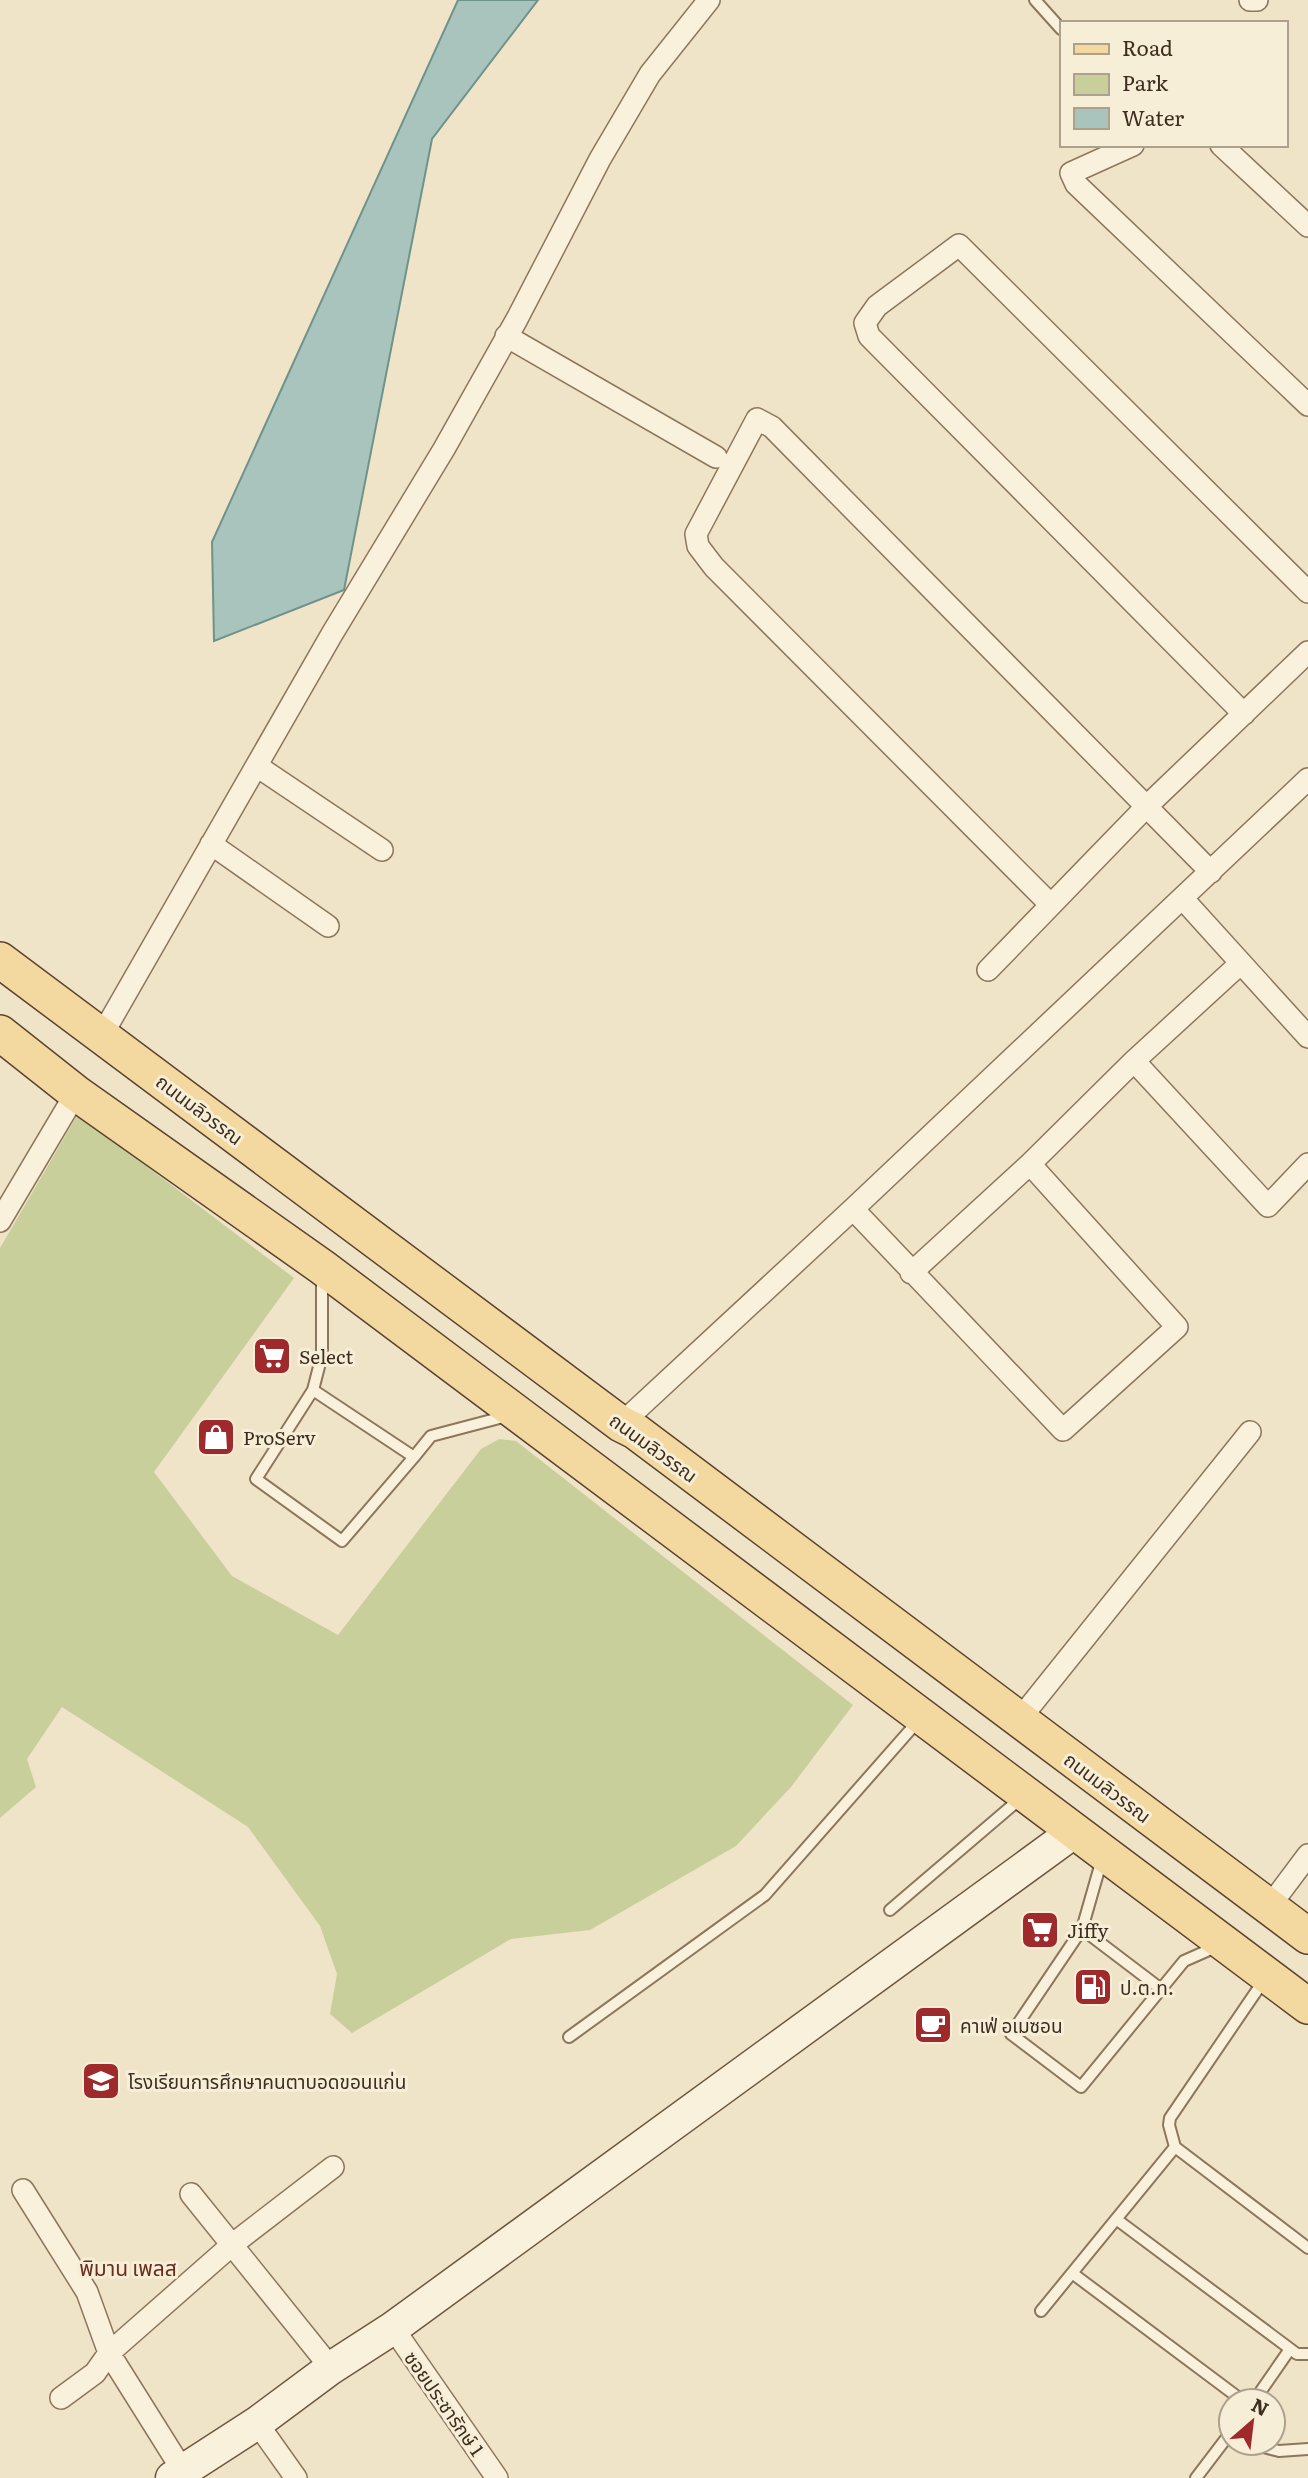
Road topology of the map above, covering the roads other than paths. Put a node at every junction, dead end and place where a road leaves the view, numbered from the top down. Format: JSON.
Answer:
{"nodes":[{"id":1,"x":709,"y":0,"type":"edge"},
{"id":2,"x":1035,"y":0,"type":"edge"},
{"id":3,"x":1250,"y":0,"type":"edge"},
{"id":4,"x":1257,"y":0,"type":"edge"},
{"id":5,"x":1060,"y":28,"type":"edge"},
{"id":6,"x":1129,"y":147,"type":"edge"},
{"id":7,"x":1222,"y":147,"type":"edge"},
{"id":8,"x":1308,"y":226,"type":"edge"},
{"id":9,"x":506,"y":336,"type":"junction"},
{"id":10,"x":1308,"y":405,"type":"edge"},
{"id":11,"x":716,"y":457,"type":"dead end"},
{"id":12,"x":1308,"y":592,"type":"edge"},
{"id":13,"x":1308,"y":652,"type":"edge"},
{"id":14,"x":1244,"y":714,"type":"junction"},
{"id":15,"x":257,"y":766,"type":"junction"},
{"id":16,"x":1308,"y":779,"type":"edge"},
{"id":17,"x":1146,"y":807,"type":"junction"},
{"id":18,"x":211,"y":844,"type":"junction"},
{"id":19,"x":382,"y":850,"type":"dead end"},
{"id":20,"x":1211,"y":872,"type":"junction"},
{"id":21,"x":1183,"y":899,"type":"junction"},
{"id":22,"x":1051,"y":905,"type":"junction"},
{"id":23,"x":328,"y":926,"type":"dead end"},
{"id":24,"x":0,"y":960,"type":"edge"},
{"id":25,"x":1241,"y":963,"type":"junction"},
{"id":26,"x":988,"y":970,"type":"dead end"},
{"id":27,"x":0,"y":1033,"type":"edge"},
{"id":28,"x":102,"y":1035,"type":"junction"},
{"id":29,"x":1308,"y":1037,"type":"edge"},
{"id":30,"x":1134,"y":1061,"type":"junction"},
{"id":31,"x":76,"y":1093,"type":"junction"},
{"id":32,"x":1030,"y":1164,"type":"junction"},
{"id":33,"x":1308,"y":1164,"type":"edge"},
{"id":34,"x":853,"y":1209,"type":"junction"},
{"id":35,"x":0,"y":1221,"type":"edge"},
{"id":36,"x":323,"y":1267,"type":"junction"},
{"id":37,"x":911,"y":1273,"type":"junction"},
{"id":38,"x":313,"y":1390,"type":"junction"},
{"id":39,"x":518,"y":1413,"type":"junction"},
{"id":40,"x":621,"y":1423,"type":"junction"},
{"id":41,"x":1250,"y":1432,"type":"dead end"},
{"id":42,"x":414,"y":1457,"type":"junction"},
{"id":43,"x":922,"y":1716,"type":"junction"},
{"id":44,"x":1019,"y":1720,"type":"junction"},
{"id":45,"x":1026,"y":1794,"type":"junction"},
{"id":46,"x":1075,"y":1831,"type":"junction"},
{"id":47,"x":1104,"y":1853,"type":"junction"},
{"id":48,"x":1308,"y":1855,"type":"edge"},
{"id":49,"x":1269,"y":1907,"type":"junction"},
{"id":50,"x":890,"y":1910,"type":"dead end"},
{"id":51,"x":1082,"y":1928,"type":"junction"},
{"id":52,"x":1308,"y":1936,"type":"edge"},
{"id":53,"x":1224,"y":1943,"type":"junction"},
{"id":54,"x":1267,"y":1975,"type":"junction"},
{"id":55,"x":1161,"y":1989,"type":"junction"},
{"id":56,"x":1308,"y":2006,"type":"edge"},
{"id":57,"x":569,"y":2037,"type":"dead end"},
{"id":58,"x":1175,"y":2147,"type":"junction"},
{"id":59,"x":333,"y":2167,"type":"dead end"},
{"id":60,"x":23,"y":2190,"type":"dead end"},
{"id":61,"x":191,"y":2194,"type":"dead end"},
{"id":62,"x":1116,"y":2219,"type":"junction"},
{"id":63,"x":233,"y":2244,"type":"junction"},
{"id":64,"x":1308,"y":2248,"type":"edge"},
{"id":65,"x":1072,"y":2273,"type":"junction"},
{"id":66,"x":1041,"y":2311,"type":"dead end"},
{"id":67,"x":393,"y":2328,"type":"junction"},
{"id":68,"x":1290,"y":2349,"type":"junction"},
{"id":69,"x":109,"y":2353,"type":"junction"},
{"id":70,"x":1308,"y":2354,"type":"edge"},
{"id":71,"x":331,"y":2368,"type":"junction"},
{"id":72,"x":1224,"y":2387,"type":"edge"},
{"id":73,"x":1264,"y":2387,"type":"edge"},
{"id":74,"x":61,"y":2398,"type":"dead end"},
{"id":75,"x":257,"y":2423,"type":"junction"},
{"id":76,"x":1308,"y":2449,"type":"edge"},
{"id":77,"x":1217,"y":2450,"type":"edge"},
{"id":78,"x":1287,"y":2450,"type":"edge"},
{"id":79,"x":177,"y":2474,"type":"edge"},
{"id":80,"x":296,"y":2478,"type":"edge"},
{"id":81,"x":497,"y":2478,"type":"edge"},
{"id":82,"x":1196,"y":2478,"type":"edge"}],
"edges":[{"from":1,"to":9,"type":"street"},
{"from":2,"to":5,"type":"lane"},
{"from":3,"to":4,"type":"street"},
{"from":6,"to":10,"type":"street"},
{"from":7,"to":8,"type":"street"},
{"from":9,"to":11,"type":"street"},
{"from":9,"to":15,"type":"street"},
{"from":12,"to":14,"type":"street"},
{"from":13,"to":14,"type":"street"},
{"from":14,"to":17,"type":"street"},
{"from":15,"to":18,"type":"street"},
{"from":15,"to":19,"type":"street"},
{"from":16,"to":20,"type":"street"},
{"from":17,"to":20,"type":"street"},
{"from":17,"to":22,"type":"street"},
{"from":17,"to":22,"type":"street"},
{"from":18,"to":23,"type":"street"},
{"from":18,"to":28,"type":"street"},
{"from":20,"to":21,"type":"street"},
{"from":21,"to":25,"type":"street"},
{"from":21,"to":34,"type":"street"},
{"from":22,"to":26,"type":"street"},
{"from":24,"to":28,"type":"main road","name":"ถนนมลิวรรณ"},
{"from":25,"to":29,"type":"street"},
{"from":25,"to":30,"type":"street"},
{"from":27,"to":31,"type":"main road"},
{"from":28,"to":40,"type":"main road","name":"ถนนมลิวรรณ"},
{"from":30,"to":32,"type":"street"},
{"from":30,"to":33,"type":"street"},
{"from":31,"to":35,"type":"street"},
{"from":31,"to":36,"type":"main road"},
{"from":32,"to":37,"type":"street"},
{"from":32,"to":37,"type":"street"},
{"from":34,"to":37,"type":"street"},
{"from":34,"to":40,"type":"street"},
{"from":36,"to":38,"type":"lane"},
{"from":36,"to":39,"type":"main road"},
{"from":38,"to":42,"type":"lane"},
{"from":38,"to":42,"type":"lane"},
{"from":39,"to":42,"type":"lane"},
{"from":39,"to":43,"type":"main road"},
{"from":40,"to":44,"type":"main road","name":"ถนนมลิวรรณ"},
{"from":41,"to":44,"type":"street"},
{"from":43,"to":45,"type":"main road"},
{"from":43,"to":57,"type":"lane"},
{"from":44,"to":49,"type":"main road","name":"ถนนมลิวรรณ"},
{"from":45,"to":46,"type":"main road"},
{"from":45,"to":50,"type":"lane"},
{"from":46,"to":47,"type":"main road"},
{"from":46,"to":67,"type":"street"},
{"from":47,"to":51,"type":"lane"},
{"from":47,"to":53,"type":"main road"},
{"from":48,"to":49,"type":"street"},
{"from":49,"to":52,"type":"main road","name":"ถนนมลิวรรณ"},
{"from":51,"to":55,"type":"lane"},
{"from":51,"to":55,"type":"lane"},
{"from":53,"to":54,"type":"main road"},
{"from":53,"to":55,"type":"lane"},
{"from":54,"to":56,"type":"main road"},
{"from":54,"to":58,"type":"lane"},
{"from":58,"to":62,"type":"lane"},
{"from":58,"to":64,"type":"lane"},
{"from":59,"to":63,"type":"street"},
{"from":60,"to":69,"type":"street"},
{"from":61,"to":63,"type":"street"},
{"from":62,"to":65,"type":"lane"},
{"from":62,"to":68,"type":"lane"},
{"from":63,"to":69,"type":"street"},
{"from":63,"to":71,"type":"street"},
{"from":65,"to":66,"type":"lane"},
{"from":65,"to":72,"type":"lane"},
{"from":67,"to":71,"type":"street"},
{"from":67,"to":81,"type":"street","name":"ซอยประชารักษ์ 1"},
{"from":68,"to":70,"type":"lane"},
{"from":68,"to":73,"type":"lane"},
{"from":69,"to":74,"type":"street"},
{"from":69,"to":79,"type":"street"},
{"from":71,"to":75,"type":"street"},
{"from":75,"to":79,"type":"street"},
{"from":75,"to":80,"type":"street"},
{"from":76,"to":78,"type":"lane"},
{"from":77,"to":82,"type":"lane"}]}
